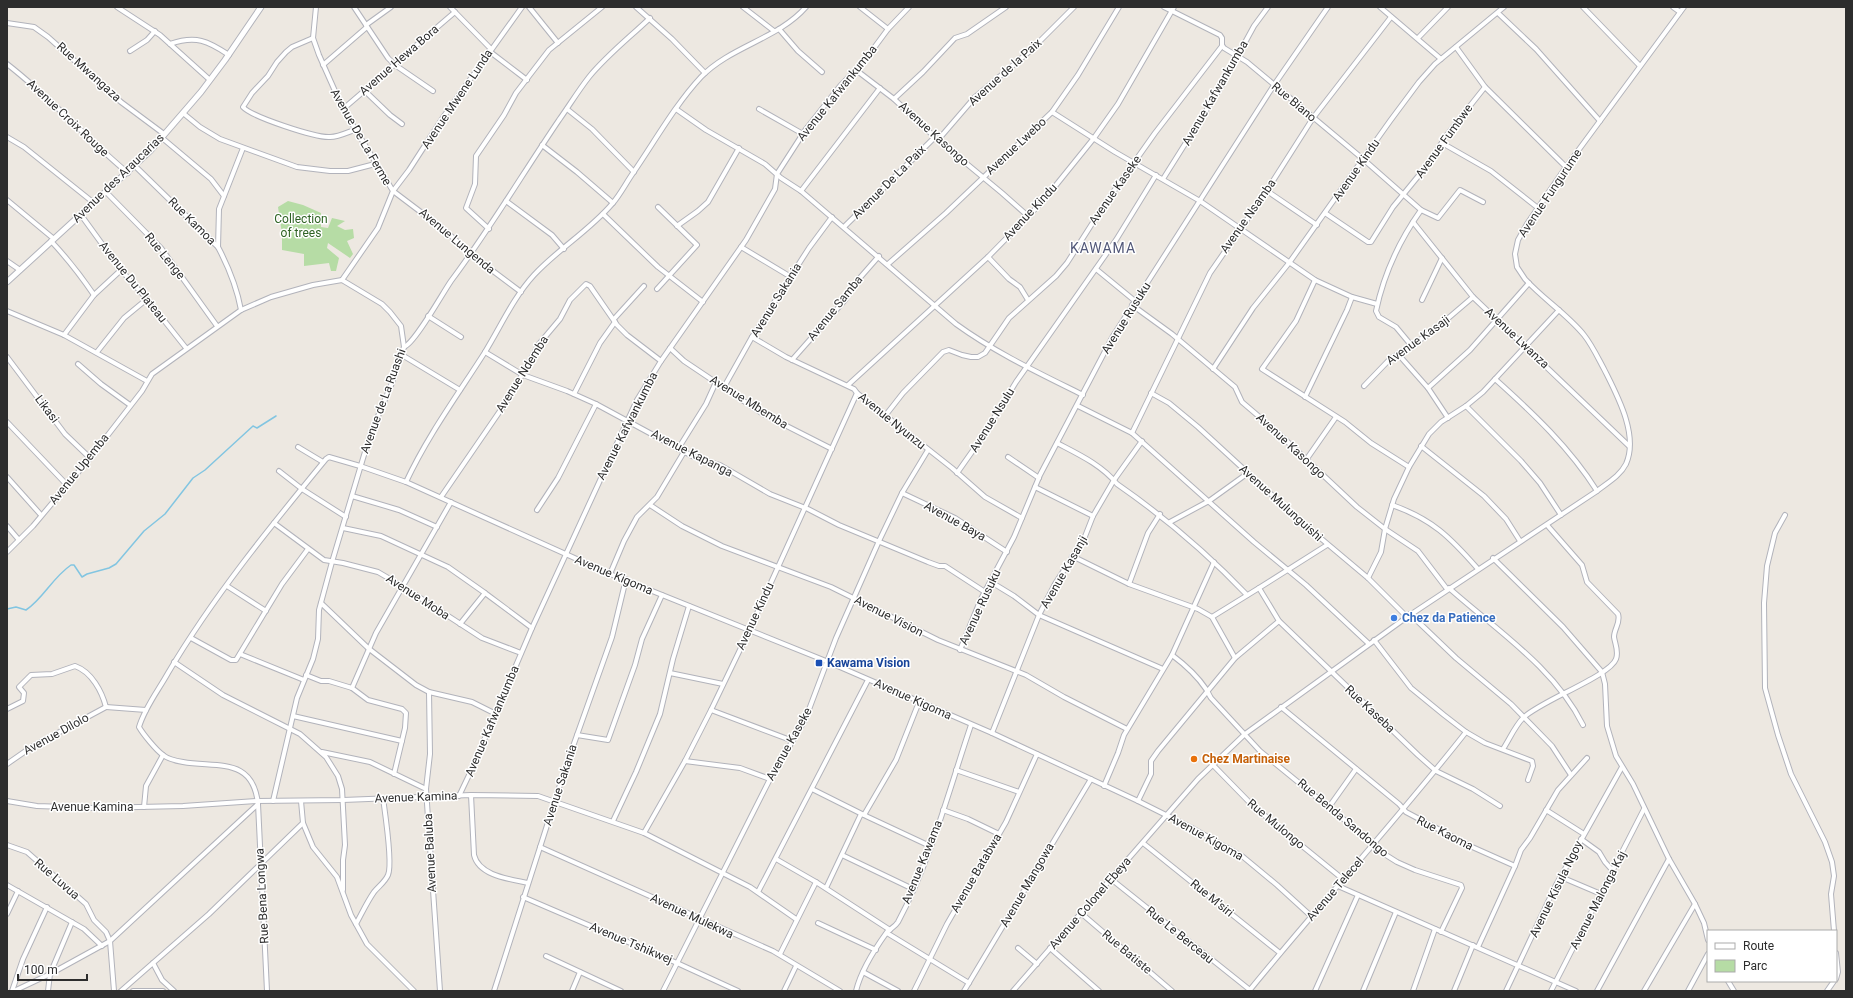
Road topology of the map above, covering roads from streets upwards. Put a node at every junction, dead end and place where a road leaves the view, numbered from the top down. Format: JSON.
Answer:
{"nodes":[{"id":1,"x":117,"y":7,"type":"edge"},
{"id":2,"x":316,"y":7,"type":"edge"},
{"id":3,"x":354,"y":7,"type":"edge"},
{"id":4,"x":391,"y":7,"type":"edge"},
{"id":5,"x":450,"y":7,"type":"edge"},
{"id":6,"x":522,"y":7,"type":"edge"},
{"id":7,"x":529,"y":7,"type":"edge"},
{"id":8,"x":602,"y":7,"type":"edge"},
{"id":9,"x":636,"y":7,"type":"edge"},
{"id":10,"x":743,"y":7,"type":"edge"},
{"id":11,"x":806,"y":7,"type":"edge"},
{"id":12,"x":860,"y":7,"type":"edge"},
{"id":13,"x":909,"y":7,"type":"edge"},
{"id":14,"x":1006,"y":7,"type":"edge"},
{"id":15,"x":1074,"y":7,"type":"edge"},
{"id":16,"x":1119,"y":7,"type":"edge"},
{"id":17,"x":1164,"y":7,"type":"edge"},
{"id":18,"x":1268,"y":7,"type":"edge"},
{"id":19,"x":1328,"y":7,"type":"edge"},
{"id":20,"x":1448,"y":7,"type":"edge"},
{"id":21,"x":1504,"y":7,"type":"edge"},
{"id":22,"x":1583,"y":7,"type":"edge"},
{"id":23,"x":1673,"y":7,"type":"edge"},
{"id":24,"x":1684,"y":7,"type":"edge"},
{"id":25,"x":260,"y":8,"type":"edge"},
{"id":26,"x":1382,"y":8,"type":"edge"},
{"id":27,"x":1173,"y":9,"type":"edge"},
{"id":28,"x":454,"y":12,"type":"junction"},
{"id":29,"x":1498,"y":12,"type":"junction"},
{"id":30,"x":1680,"y":12,"type":"junction"},
{"id":31,"x":1391,"y":16,"type":"junction"},
{"id":32,"x":650,"y":18,"type":"junction"},
{"id":33,"x":7,"y":23,"type":"edge"},
{"id":34,"x":366,"y":26,"type":"junction"},
{"id":35,"x":778,"y":29,"type":"junction"},
{"id":36,"x":888,"y":29,"type":"junction"},
{"id":37,"x":155,"y":31,"type":"junction"},
{"id":38,"x":774,"y":31,"type":"junction"},
{"id":39,"x":313,"y":38,"type":"junction"},
{"id":40,"x":1418,"y":38,"type":"junction"},
{"id":41,"x":558,"y":43,"type":"junction"},
{"id":42,"x":170,"y":44,"type":"junction"},
{"id":43,"x":1222,"y":46,"type":"junction"},
{"id":44,"x":1456,"y":47,"type":"junction"},
{"id":45,"x":490,"y":50,"type":"junction"},
{"id":46,"x":130,"y":51,"type":"dead end"},
{"id":47,"x":229,"y":55,"type":"junction"},
{"id":48,"x":1237,"y":56,"type":"junction"},
{"id":49,"x":1441,"y":59,"type":"junction"},
{"id":50,"x":7,"y":64,"type":"edge"},
{"id":51,"x":323,"y":65,"type":"junction"},
{"id":52,"x":395,"y":65,"type":"junction"},
{"id":53,"x":1640,"y":66,"type":"junction"},
{"id":54,"x":856,"y":70,"type":"junction"},
{"id":55,"x":822,"y":72,"type":"dead end"},
{"id":56,"x":705,"y":73,"type":"junction"},
{"id":57,"x":210,"y":80,"type":"junction"},
{"id":58,"x":527,"y":80,"type":"junction"},
{"id":59,"x":1274,"y":84,"type":"junction"},
{"id":60,"x":1484,"y":87,"type":"junction"},
{"id":61,"x":880,"y":88,"type":"junction"},
{"id":62,"x":365,"y":91,"type":"junction"},
{"id":63,"x":433,"y":91,"type":"dead end"},
{"id":64,"x":894,"y":99,"type":"junction"},
{"id":65,"x":343,"y":109,"type":"junction"},
{"id":66,"x":567,"y":109,"type":"junction"},
{"id":67,"x":676,"y":109,"type":"junction"},
{"id":68,"x":760,"y":109,"type":"dead end"},
{"id":69,"x":1052,"y":112,"type":"junction"},
{"id":70,"x":184,"y":113,"type":"junction"},
{"id":71,"x":1313,"y":118,"type":"junction"},
{"id":72,"x":1600,"y":121,"type":"junction"},
{"id":73,"x":402,"y":124,"type":"dead end"},
{"id":74,"x":356,"y":129,"type":"junction"},
{"id":75,"x":803,"y":134,"type":"junction"},
{"id":76,"x":163,"y":136,"type":"junction"},
{"id":77,"x":7,"y":137,"type":"edge"},
{"id":78,"x":1094,"y":138,"type":"junction"},
{"id":79,"x":937,"y":139,"type":"junction"},
{"id":80,"x":1442,"y":143,"type":"junction"},
{"id":81,"x":542,"y":145,"type":"junction"},
{"id":82,"x":243,"y":148,"type":"junction"},
{"id":83,"x":739,"y":148,"type":"junction"},
{"id":84,"x":1364,"y":159,"type":"junction"},
{"id":85,"x":1134,"y":163,"type":"junction"},
{"id":86,"x":375,"y":164,"type":"junction"},
{"id":87,"x":135,"y":166,"type":"junction"},
{"id":88,"x":1566,"y":167,"type":"junction"},
{"id":89,"x":128,"y":172,"type":"junction"},
{"id":90,"x":634,"y":172,"type":"junction"},
{"id":91,"x":777,"y":174,"type":"junction"},
{"id":92,"x":1156,"y":175,"type":"junction"},
{"id":93,"x":983,"y":177,"type":"junction"},
{"id":94,"x":1163,"y":179,"type":"junction"},
{"id":95,"x":393,"y":191,"type":"junction"},
{"id":96,"x":801,"y":191,"type":"junction"},
{"id":97,"x":1267,"y":191,"type":"junction"},
{"id":98,"x":106,"y":192,"type":"junction"},
{"id":99,"x":1403,"y":194,"type":"junction"},
{"id":100,"x":224,"y":196,"type":"junction"},
{"id":101,"x":7,"y":200,"type":"edge"},
{"id":102,"x":506,"y":200,"type":"junction"},
{"id":103,"x":1200,"y":202,"type":"junction"},
{"id":104,"x":1483,"y":202,"type":"dead end"},
{"id":105,"x":94,"y":203,"type":"junction"},
{"id":106,"x":613,"y":203,"type":"junction"},
{"id":107,"x":658,"y":207,"type":"dead end"},
{"id":108,"x":1538,"y":208,"type":"junction"},
{"id":109,"x":1421,"y":210,"type":"junction"},
{"id":110,"x":603,"y":214,"type":"junction"},
{"id":111,"x":1325,"y":214,"type":"junction"},
{"id":112,"x":81,"y":215,"type":"junction"},
{"id":113,"x":1028,"y":216,"type":"junction"},
{"id":114,"x":832,"y":217,"type":"junction"},
{"id":115,"x":1413,"y":222,"type":"junction"},
{"id":116,"x":1317,"y":225,"type":"junction"},
{"id":117,"x":678,"y":226,"type":"junction"},
{"id":118,"x":844,"y":227,"type":"junction"},
{"id":119,"x":488,"y":228,"type":"junction"},
{"id":120,"x":1240,"y":228,"type":"junction"},
{"id":121,"x":52,"y":240,"type":"junction"},
{"id":122,"x":218,"y":247,"type":"junction"},
{"id":123,"x":741,"y":247,"type":"junction"},
{"id":124,"x":564,"y":249,"type":"junction"},
{"id":125,"x":472,"y":254,"type":"junction"},
{"id":126,"x":878,"y":256,"type":"junction"},
{"id":127,"x":988,"y":257,"type":"junction"},
{"id":128,"x":1442,"y":258,"type":"junction"},
{"id":129,"x":7,"y":261,"type":"edge"},
{"id":130,"x":1289,"y":263,"type":"junction"},
{"id":131,"x":888,"y":264,"type":"junction"},
{"id":132,"x":1096,"y":269,"type":"junction"},
{"id":133,"x":20,"y":270,"type":"junction"},
{"id":134,"x":121,"y":270,"type":"junction"},
{"id":135,"x":668,"y":276,"type":"junction"},
{"id":136,"x":791,"y":277,"type":"junction"},
{"id":137,"x":342,"y":280,"type":"junction"},
{"id":138,"x":1315,"y":280,"type":"junction"},
{"id":139,"x":7,"y":282,"type":"edge"},
{"id":140,"x":1529,"y":284,"type":"junction"},
{"id":141,"x":644,"y":286,"type":"dead end"},
{"id":142,"x":657,"y":289,"type":"dead end"},
{"id":143,"x":521,"y":292,"type":"junction"},
{"id":144,"x":94,"y":295,"type":"junction"},
{"id":145,"x":1352,"y":297,"type":"junction"},
{"id":146,"x":1473,"y":297,"type":"junction"},
{"id":147,"x":147,"y":299,"type":"junction"},
{"id":148,"x":1028,"y":300,"type":"junction"},
{"id":149,"x":1422,"y":300,"type":"dead end"},
{"id":150,"x":703,"y":302,"type":"junction"},
{"id":151,"x":1134,"y":303,"type":"junction"},
{"id":152,"x":1377,"y":304,"type":"junction"},
{"id":153,"x":936,"y":305,"type":"junction"},
{"id":154,"x":241,"y":310,"type":"junction"},
{"id":155,"x":1559,"y":310,"type":"junction"},
{"id":156,"x":7,"y":311,"type":"edge"},
{"id":157,"x":428,"y":316,"type":"junction"},
{"id":158,"x":1498,"y":320,"type":"junction"},
{"id":159,"x":615,"y":321,"type":"junction"},
{"id":160,"x":217,"y":326,"type":"junction"},
{"id":161,"x":64,"y":335,"type":"junction"},
{"id":162,"x":461,"y":337,"type":"dead end"},
{"id":163,"x":752,"y":337,"type":"junction"},
{"id":164,"x":1177,"y":338,"type":"junction"},
{"id":165,"x":988,"y":346,"type":"junction"},
{"id":166,"x":1411,"y":346,"type":"junction"},
{"id":167,"x":1525,"y":346,"type":"junction"},
{"id":168,"x":404,"y":347,"type":"junction"},
{"id":169,"x":186,"y":348,"type":"junction"},
{"id":170,"x":670,"y":348,"type":"junction"},
{"id":171,"x":97,"y":352,"type":"junction"},
{"id":172,"x":485,"y":352,"type":"junction"},
{"id":173,"x":1398,"y":354,"type":"junction"},
{"id":174,"x":402,"y":355,"type":"junction"},
{"id":175,"x":7,"y":357,"type":"edge"},
{"id":176,"x":792,"y":360,"type":"junction"},
{"id":177,"x":661,"y":361,"type":"junction"},
{"id":178,"x":78,"y":364,"type":"dead end"},
{"id":179,"x":1026,"y":367,"type":"junction"},
{"id":180,"x":1213,"y":369,"type":"junction"},
{"id":181,"x":523,"y":375,"type":"junction"},
{"id":182,"x":1495,"y":379,"type":"junction"},
{"id":183,"x":147,"y":381,"type":"junction"},
{"id":184,"x":716,"y":382,"type":"junction"},
{"id":185,"x":848,"y":385,"type":"junction"},
{"id":186,"x":1364,"y":386,"type":"dead end"},
{"id":187,"x":724,"y":387,"type":"junction"},
{"id":188,"x":1428,"y":388,"type":"junction"},
{"id":189,"x":460,"y":390,"type":"junction"},
{"id":190,"x":857,"y":393,"type":"junction"},
{"id":191,"x":1151,"y":393,"type":"junction"},
{"id":192,"x":574,"y":394,"type":"junction"},
{"id":193,"x":1083,"y":395,"type":"junction"},
{"id":194,"x":1305,"y":397,"type":"junction"},
{"id":195,"x":596,"y":404,"type":"junction"},
{"id":196,"x":130,"y":406,"type":"junction"},
{"id":197,"x":1078,"y":406,"type":"junction"},
{"id":198,"x":1466,"y":406,"type":"junction"},
{"id":199,"x":885,"y":416,"type":"junction"},
{"id":200,"x":1336,"y":416,"type":"junction"},
{"id":201,"x":1448,"y":418,"type":"junction"},
{"id":202,"x":628,"y":420,"type":"junction"},
{"id":203,"x":7,"y":422,"type":"edge"},
{"id":204,"x":1132,"y":432,"type":"junction"},
{"id":205,"x":1142,"y":441,"type":"junction"},
{"id":206,"x":1057,"y":443,"type":"junction"},
{"id":207,"x":1421,"y":446,"type":"junction"},
{"id":208,"x":1629,"y":446,"type":"junction"},
{"id":209,"x":298,"y":447,"type":"dead end"},
{"id":210,"x":678,"y":449,"type":"junction"},
{"id":211,"x":832,"y":449,"type":"junction"},
{"id":212,"x":928,"y":450,"type":"junction"},
{"id":213,"x":684,"y":452,"type":"junction"},
{"id":214,"x":1008,"y":457,"type":"dead end"},
{"id":215,"x":90,"y":458,"type":"junction"},
{"id":216,"x":1306,"y":460,"type":"junction"},
{"id":217,"x":323,"y":462,"type":"junction"},
{"id":218,"x":360,"y":466,"type":"junction"},
{"id":219,"x":1409,"y":467,"type":"junction"},
{"id":220,"x":279,"y":472,"type":"dead end"},
{"id":221,"x":957,"y":473,"type":"junction"},
{"id":222,"x":1248,"y":473,"type":"junction"},
{"id":223,"x":7,"y":477,"type":"edge"},
{"id":224,"x":1039,"y":478,"type":"junction"},
{"id":225,"x":1114,"y":480,"type":"junction"},
{"id":226,"x":406,"y":482,"type":"junction"},
{"id":227,"x":66,"y":484,"type":"junction"},
{"id":228,"x":1035,"y":487,"type":"junction"},
{"id":229,"x":302,"y":489,"type":"junction"},
{"id":230,"x":1597,"y":491,"type":"junction"},
{"id":231,"x":902,"y":493,"type":"junction"},
{"id":232,"x":352,"y":496,"type":"junction"},
{"id":233,"x":441,"y":497,"type":"junction"},
{"id":234,"x":1209,"y":501,"type":"junction"},
{"id":235,"x":451,"y":502,"type":"junction"},
{"id":236,"x":650,"y":505,"type":"junction"},
{"id":237,"x":1392,"y":506,"type":"junction"},
{"id":238,"x":804,"y":508,"type":"junction"},
{"id":239,"x":537,"y":510,"type":"dead end"},
{"id":240,"x":1160,"y":514,"type":"junction"},
{"id":241,"x":41,"y":515,"type":"junction"},
{"id":242,"x":1561,"y":515,"type":"junction"},
{"id":243,"x":1785,"y":515,"type":"dead end"},
{"id":244,"x":1093,"y":516,"type":"junction"},
{"id":245,"x":346,"y":517,"type":"junction"},
{"id":246,"x":1022,"y":518,"type":"junction"},
{"id":247,"x":1170,"y":522,"type":"junction"},
{"id":248,"x":274,"y":523,"type":"junction"},
{"id":249,"x":1546,"y":525,"type":"junction"},
{"id":250,"x":7,"y":526,"type":"edge"},
{"id":251,"x":437,"y":527,"type":"junction"},
{"id":252,"x":343,"y":528,"type":"junction"},
{"id":253,"x":1385,"y":529,"type":"junction"},
{"id":254,"x":19,"y":540,"type":"junction"},
{"id":255,"x":879,"y":541,"type":"junction"},
{"id":256,"x":1520,"y":541,"type":"junction"},
{"id":257,"x":1327,"y":545,"type":"junction"},
{"id":258,"x":308,"y":549,"type":"junction"},
{"id":259,"x":7,"y":552,"type":"edge"},
{"id":260,"x":1007,"y":552,"type":"junction"},
{"id":261,"x":565,"y":554,"type":"junction"},
{"id":262,"x":421,"y":556,"type":"junction"},
{"id":263,"x":1072,"y":556,"type":"junction"},
{"id":264,"x":1493,"y":558,"type":"junction"},
{"id":265,"x":332,"y":562,"type":"junction"},
{"id":266,"x":1214,"y":562,"type":"junction"},
{"id":267,"x":778,"y":567,"type":"junction"},
{"id":268,"x":1478,"y":569,"type":"junction"},
{"id":269,"x":1288,"y":570,"type":"junction"},
{"id":270,"x":610,"y":574,"type":"junction"},
{"id":271,"x":1368,"y":578,"type":"junction"},
{"id":272,"x":626,"y":580,"type":"junction"},
{"id":273,"x":991,"y":582,"type":"junction"},
{"id":274,"x":1129,"y":584,"type":"junction"},
{"id":275,"x":227,"y":586,"type":"junction"},
{"id":276,"x":402,"y":586,"type":"junction"},
{"id":277,"x":1259,"y":588,"type":"junction"},
{"id":278,"x":1448,"y":589,"type":"junction"},
{"id":279,"x":985,"y":592,"type":"junction"},
{"id":280,"x":485,"y":593,"type":"junction"},
{"id":281,"x":662,"y":595,"type":"junction"},
{"id":282,"x":1248,"y":595,"type":"junction"},
{"id":283,"x":854,"y":599,"type":"junction"},
{"id":284,"x":321,"y":603,"type":"junction"},
{"id":285,"x":689,"y":606,"type":"junction"},
{"id":286,"x":1194,"y":608,"type":"junction"},
{"id":287,"x":266,"y":611,"type":"junction"},
{"id":288,"x":1039,"y":615,"type":"junction"},
{"id":289,"x":1409,"y":616,"type":"junction"},
{"id":290,"x":1212,"y":617,"type":"junction"},
{"id":291,"x":1279,"y":621,"type":"junction"},
{"id":292,"x":460,"y":624,"type":"junction"},
{"id":293,"x":532,"y":628,"type":"junction"},
{"id":294,"x":749,"y":631,"type":"junction"},
{"id":295,"x":190,"y":638,"type":"junction"},
{"id":296,"x":1374,"y":640,"type":"junction"},
{"id":297,"x":1368,"y":643,"type":"junction"},
{"id":298,"x":368,"y":648,"type":"junction"},
{"id":299,"x":960,"y":650,"type":"junction"},
{"id":300,"x":521,"y":653,"type":"junction"},
{"id":301,"x":240,"y":654,"type":"junction"},
{"id":302,"x":1172,"y":655,"type":"junction"},
{"id":303,"x":1235,"y":658,"type":"junction"},
{"id":304,"x":174,"y":662,"type":"junction"},
{"id":305,"x":826,"y":662,"type":"junction"},
{"id":306,"x":1163,"y":669,"type":"junction"},
{"id":307,"x":1017,"y":671,"type":"junction"},
{"id":308,"x":1330,"y":672,"type":"junction"},
{"id":309,"x":1602,"y":672,"type":"junction"},
{"id":310,"x":670,"y":673,"type":"junction"},
{"id":311,"x":305,"y":678,"type":"junction"},
{"id":312,"x":868,"y":680,"type":"junction"},
{"id":313,"x":723,"y":684,"type":"junction"},
{"id":314,"x":352,"y":688,"type":"junction"},
{"id":315,"x":1208,"y":691,"type":"junction"},
{"id":316,"x":430,"y":692,"type":"junction"},
{"id":317,"x":1564,"y":693,"type":"junction"},
{"id":318,"x":919,"y":702,"type":"junction"},
{"id":319,"x":106,"y":707,"type":"junction"},
{"id":320,"x":1281,"y":707,"type":"junction"},
{"id":321,"x":7,"y":709,"type":"edge"},
{"id":322,"x":146,"y":710,"type":"junction"},
{"id":323,"x":711,"y":710,"type":"junction"},
{"id":324,"x":496,"y":714,"type":"junction"},
{"id":325,"x":293,"y":716,"type":"junction"},
{"id":326,"x":1524,"y":718,"type":"junction"},
{"id":327,"x":1583,"y":724,"type":"dead end"},
{"id":328,"x":971,"y":725,"type":"junction"},
{"id":329,"x":290,"y":729,"type":"junction"},
{"id":330,"x":1127,"y":729,"type":"junction"},
{"id":331,"x":1466,"y":732,"type":"junction"},
{"id":332,"x":992,"y":733,"type":"junction"},
{"id":333,"x":1245,"y":734,"type":"junction"},
{"id":334,"x":577,"y":736,"type":"junction"},
{"id":335,"x":402,"y":741,"type":"junction"},
{"id":336,"x":793,"y":741,"type":"junction"},
{"id":337,"x":1503,"y":749,"type":"junction"},
{"id":338,"x":321,"y":751,"type":"junction"},
{"id":339,"x":1036,"y":754,"type":"junction"},
{"id":340,"x":163,"y":755,"type":"junction"},
{"id":341,"x":1587,"y":758,"type":"dead end"},
{"id":342,"x":685,"y":761,"type":"junction"},
{"id":343,"x":7,"y":764,"type":"edge"},
{"id":344,"x":1212,"y":764,"type":"junction"},
{"id":345,"x":1622,"y":767,"type":"junction"},
{"id":346,"x":1356,"y":769,"type":"junction"},
{"id":347,"x":956,"y":770,"type":"junction"},
{"id":348,"x":1436,"y":771,"type":"junction"},
{"id":349,"x":394,"y":774,"type":"junction"},
{"id":350,"x":1571,"y":775,"type":"junction"},
{"id":351,"x":770,"y":778,"type":"junction"},
{"id":352,"x":1091,"y":779,"type":"junction"},
{"id":353,"x":1528,"y":780,"type":"dead end"},
{"id":354,"x":1104,"y":786,"type":"junction"},
{"id":355,"x":426,"y":789,"type":"junction"},
{"id":356,"x":812,"y":789,"type":"junction"},
{"id":357,"x":1019,"y":792,"type":"junction"},
{"id":358,"x":472,"y":795,"type":"junction"},
{"id":359,"x":459,"y":796,"type":"junction"},
{"id":360,"x":427,"y":797,"type":"junction"},
{"id":361,"x":383,"y":798,"type":"junction"},
{"id":362,"x":343,"y":800,"type":"junction"},
{"id":363,"x":7,"y":801,"type":"edge"},
{"id":364,"x":273,"y":801,"type":"junction"},
{"id":365,"x":301,"y":801,"type":"junction"},
{"id":366,"x":555,"y":801,"type":"junction"},
{"id":367,"x":1138,"y":801,"type":"junction"},
{"id":368,"x":258,"y":803,"type":"junction"},
{"id":369,"x":1329,"y":806,"type":"junction"},
{"id":370,"x":1500,"y":806,"type":"dead end"},
{"id":371,"x":144,"y":807,"type":"junction"},
{"id":372,"x":1402,"y":809,"type":"junction"},
{"id":373,"x":1644,"y":809,"type":"junction"},
{"id":374,"x":943,"y":810,"type":"junction"},
{"id":375,"x":1546,"y":810,"type":"junction"},
{"id":376,"x":862,"y":814,"type":"junction"},
{"id":377,"x":1167,"y":816,"type":"junction"},
{"id":378,"x":613,"y":820,"type":"junction"},
{"id":379,"x":303,"y":823,"type":"junction"},
{"id":380,"x":644,"y":833,"type":"junction"},
{"id":381,"x":999,"y":834,"type":"junction"},
{"id":382,"x":1584,"y":834,"type":"junction"},
{"id":383,"x":1581,"y":839,"type":"junction"},
{"id":384,"x":1143,"y":843,"type":"junction"},
{"id":385,"x":1373,"y":844,"type":"junction"},
{"id":386,"x":7,"y":845,"type":"edge"},
{"id":387,"x":930,"y":846,"type":"junction"},
{"id":388,"x":540,"y":847,"type":"junction"},
{"id":389,"x":842,"y":855,"type":"junction"},
{"id":390,"x":776,"y":859,"type":"junction"},
{"id":391,"x":1668,"y":859,"type":"junction"},
{"id":392,"x":260,"y":865,"type":"junction"},
{"id":393,"x":1515,"y":866,"type":"junction"},
{"id":394,"x":1613,"y":871,"type":"junction"},
{"id":395,"x":722,"y":872,"type":"junction"},
{"id":396,"x":1561,"y":877,"type":"junction"},
{"id":397,"x":1111,"y":879,"type":"junction"},
{"id":398,"x":1344,"y":880,"type":"junction"},
{"id":399,"x":816,"y":882,"type":"junction"},
{"id":400,"x":528,"y":883,"type":"junction"},
{"id":401,"x":7,"y":885,"type":"edge"},
{"id":402,"x":1338,"y":886,"type":"junction"},
{"id":403,"x":826,"y":888,"type":"junction"},
{"id":404,"x":913,"y":889,"type":"junction"},
{"id":405,"x":343,"y":890,"type":"junction"},
{"id":406,"x":18,"y":891,"type":"junction"},
{"id":407,"x":758,"y":892,"type":"junction"},
{"id":408,"x":1601,"y":894,"type":"junction"},
{"id":409,"x":1358,"y":895,"type":"junction"},
{"id":410,"x":523,"y":897,"type":"junction"},
{"id":411,"x":1695,"y":904,"type":"junction"},
{"id":412,"x":47,"y":907,"type":"junction"},
{"id":413,"x":1396,"y":912,"type":"junction"},
{"id":414,"x":7,"y":914,"type":"edge"},
{"id":415,"x":1082,"y":914,"type":"junction"},
{"id":416,"x":1311,"y":916,"type":"junction"},
{"id":417,"x":698,"y":918,"type":"junction"},
{"id":418,"x":796,"y":919,"type":"junction"},
{"id":419,"x":72,"y":922,"type":"junction"},
{"id":420,"x":818,"y":923,"type":"dead end"},
{"id":421,"x":356,"y":924,"type":"junction"},
{"id":422,"x":1434,"y":929,"type":"junction"},
{"id":423,"x":1834,"y":930,"type":"edge"},
{"id":424,"x":888,"y":932,"type":"junction"},
{"id":425,"x":1441,"y":932,"type":"junction"},
{"id":426,"x":1707,"y":936,"type":"edge"},
{"id":427,"x":110,"y":941,"type":"junction"},
{"id":428,"x":1473,"y":945,"type":"junction"},
{"id":429,"x":102,"y":946,"type":"junction"},
{"id":430,"x":1478,"y":947,"type":"junction"},
{"id":431,"x":1018,"y":948,"type":"dead end"},
{"id":432,"x":1050,"y":948,"type":"junction"},
{"id":433,"x":876,"y":950,"type":"junction"},
{"id":434,"x":1280,"y":953,"type":"junction"},
{"id":435,"x":780,"y":954,"type":"junction"},
{"id":436,"x":546,"y":956,"type":"dead end"},
{"id":437,"x":1707,"y":956,"type":"edge"},
{"id":438,"x":930,"y":960,"type":"junction"},
{"id":439,"x":153,"y":963,"type":"junction"},
{"id":440,"x":677,"y":963,"type":"junction"},
{"id":441,"x":1037,"y":964,"type":"junction"},
{"id":442,"x":1837,"y":964,"type":"edge"},
{"id":443,"x":796,"y":966,"type":"junction"},
{"id":444,"x":1519,"y":966,"type":"junction"},
{"id":445,"x":580,"y":972,"type":"junction"},
{"id":446,"x":863,"y":972,"type":"junction"},
{"id":447,"x":50,"y":974,"type":"junction"},
{"id":448,"x":1837,"y":977,"type":"edge"},
{"id":449,"x":1556,"y":982,"type":"junction"},
{"id":450,"x":1729,"y":982,"type":"edge"},
{"id":451,"x":1834,"y":982,"type":"edge"},
{"id":452,"x":969,"y":983,"type":"junction"},
{"id":453,"x":410,"y":990,"type":"edge"},
{"id":454,"x":13,"y":991,"type":"edge"},
{"id":455,"x":48,"y":991,"type":"edge"},
{"id":456,"x":114,"y":991,"type":"edge"},
{"id":457,"x":121,"y":991,"type":"edge"},
{"id":458,"x":133,"y":991,"type":"edge"},
{"id":459,"x":162,"y":991,"type":"edge"},
{"id":460,"x":174,"y":991,"type":"edge"},
{"id":461,"x":267,"y":991,"type":"edge"},
{"id":462,"x":440,"y":991,"type":"edge"},
{"id":463,"x":494,"y":991,"type":"edge"},
{"id":464,"x":572,"y":991,"type":"edge"},
{"id":465,"x":621,"y":991,"type":"edge"},
{"id":466,"x":663,"y":991,"type":"edge"},
{"id":467,"x":738,"y":991,"type":"edge"},
{"id":468,"x":784,"y":991,"type":"edge"},
{"id":469,"x":840,"y":991,"type":"edge"},
{"id":470,"x":856,"y":991,"type":"edge"},
{"id":471,"x":898,"y":991,"type":"edge"},
{"id":472,"x":914,"y":991,"type":"edge"},
{"id":473,"x":964,"y":991,"type":"edge"},
{"id":474,"x":1014,"y":991,"type":"edge"},
{"id":475,"x":1099,"y":991,"type":"edge"},
{"id":476,"x":1172,"y":991,"type":"edge"},
{"id":477,"x":1249,"y":991,"type":"edge"},
{"id":478,"x":1315,"y":991,"type":"edge"},
{"id":479,"x":1363,"y":991,"type":"edge"},
{"id":480,"x":1413,"y":991,"type":"edge"},
{"id":481,"x":1454,"y":991,"type":"edge"},
{"id":482,"x":1506,"y":991,"type":"edge"},
{"id":483,"x":1551,"y":991,"type":"edge"},
{"id":484,"x":1576,"y":991,"type":"edge"},
{"id":485,"x":1597,"y":991,"type":"edge"},
{"id":486,"x":1644,"y":991,"type":"edge"},
{"id":487,"x":1688,"y":991,"type":"edge"},
{"id":488,"x":1734,"y":991,"type":"edge"},
{"id":489,"x":1827,"y":991,"type":"edge"}],
"edges":[{"from":1,"to":37,"type":"street"},
{"from":2,"to":39,"type":"street","name":"Avenue De La Ferme"},
{"from":3,"to":34,"type":"street"},
{"from":4,"to":34,"type":"street"},
{"from":5,"to":28,"type":"street"},
{"from":6,"to":45,"type":"street","name":"Avenue Mwene Lunda"},
{"from":7,"to":41,"type":"street"},
{"from":8,"to":41,"type":"street"},
{"from":9,"to":32,"type":"street"},
{"from":10,"to":38,"type":"street"},
{"from":11,"to":35,"type":"street"},
{"from":12,"to":36,"type":"street"},
{"from":13,"to":36,"type":"street","name":"Avenue Kafwankumba"},
{"from":14,"to":64,"type":"street"},
{"from":15,"to":79,"type":"street","name":"Avenue de la Paix"},
{"from":16,"to":69,"type":"street","name":"Avenue Lwebo"},
{"from":17,"to":27,"type":"street","name":"Rue Biano"},
{"from":18,"to":48,"type":"street","name":"Avenue Kafwankumba"},
{"from":19,"to":59,"type":"street","name":"Avenue Rusuku"},
{"from":20,"to":40,"type":"street"},
{"from":21,"to":29,"type":"street","name":"Avenue Kindu"},
{"from":22,"to":53,"type":"street"},
{"from":23,"to":30,"type":"street"},
{"from":24,"to":30,"type":"street","name":"Avenue Fungurume"},
{"from":25,"to":47,"type":"street","name":"Avenue des Araucarias"},
{"from":26,"to":31,"type":"street"},
{"from":27,"to":43,"type":"street","name":"Rue Biano"},
{"from":27,"to":78,"type":"street","name":"Avenue Kindu"},
{"from":28,"to":45,"type":"street"},
{"from":28,"to":52,"type":"street","name":"Avenue Hewa Bora"},
{"from":29,"to":44,"type":"street","name":"Avenue Kindu"},
{"from":29,"to":72,"type":"street"},
{"from":30,"to":53,"type":"street","name":"Avenue Fungurume"},
{"from":31,"to":40,"type":"street"},
{"from":31,"to":71,"type":"street","name":"Avenue Nsamba"},
{"from":32,"to":56,"type":"street"},
{"from":32,"to":66,"type":"street"},
{"from":33,"to":76,"type":"street","name":"Rue Mwangaza"},
{"from":34,"to":51,"type":"street"},
{"from":34,"to":52,"type":"street"},
{"from":35,"to":38,"type":"street"},
{"from":35,"to":55,"type":"street"},
{"from":36,"to":54,"type":"street","name":"Avenue Kafwankumba"},
{"from":37,"to":42,"type":"street"},
{"from":37,"to":46,"type":"street"},
{"from":38,"to":56,"type":"street"},
{"from":39,"to":51,"type":"street","name":"Avenue De La Ferme"},
{"from":39,"to":74,"type":"street"},
{"from":40,"to":49,"type":"street"},
{"from":41,"to":58,"type":"street"},
{"from":42,"to":47,"type":"street"},
{"from":42,"to":57,"type":"street"},
{"from":43,"to":48,"type":"street","name":"Rue Biano"},
{"from":43,"to":85,"type":"street","name":"Avenue Kaseke"},
{"from":44,"to":49,"type":"street","name":"Avenue Kindu"},
{"from":44,"to":60,"type":"street"},
{"from":45,"to":58,"type":"street"},
{"from":45,"to":95,"type":"street","name":"Avenue Mwene Lunda"},
{"from":47,"to":57,"type":"street","name":"Avenue des Araucarias"},
{"from":48,"to":59,"type":"street","name":"Rue Biano"},
{"from":48,"to":94,"type":"street","name":"Avenue Kafwankumba"},
{"from":49,"to":84,"type":"street","name":"Avenue Kindu"},
{"from":50,"to":89,"type":"street","name":"Avenue Croix Rouge"},
{"from":51,"to":65,"type":"street","name":"Avenue De La Ferme"},
{"from":52,"to":62,"type":"street","name":"Avenue Hewa Bora"},
{"from":52,"to":63,"type":"street"},
{"from":53,"to":72,"type":"street","name":"Avenue Fungurume"},
{"from":54,"to":61,"type":"street","name":"Avenue Kasongo"},
{"from":54,"to":75,"type":"street","name":"Avenue Kafwankumba"},
{"from":56,"to":67,"type":"street"},
{"from":57,"to":70,"type":"street","name":"Avenue des Araucarias"},
{"from":58,"to":119,"type":"street"},
{"from":59,"to":71,"type":"street","name":"Rue Biano"},
{"from":59,"to":103,"type":"street","name":"Avenue Rusuku"},
{"from":60,"to":80,"type":"street","name":"Avenue Fumbwe"},
{"from":60,"to":88,"type":"street"},
{"from":61,"to":64,"type":"street","name":"Avenue Kasongo"},
{"from":61,"to":96,"type":"street"},
{"from":62,"to":65,"type":"street","name":"Avenue Hewa Bora"},
{"from":62,"to":73,"type":"street"},
{"from":64,"to":79,"type":"street","name":"Avenue Kasongo"},
{"from":65,"to":74,"type":"street","name":"Avenue De La Ferme"},
{"from":66,"to":81,"type":"street"},
{"from":66,"to":90,"type":"street"},
{"from":67,"to":83,"type":"street"},
{"from":67,"to":90,"type":"street"},
{"from":68,"to":75,"type":"street"},
{"from":69,"to":78,"type":"street"},
{"from":69,"to":93,"type":"street","name":"Avenue Lwebo"},
{"from":70,"to":76,"type":"street","name":"Avenue des Araucarias"},
{"from":70,"to":82,"type":"street"},
{"from":71,"to":84,"type":"street","name":"Rue Biano"},
{"from":71,"to":97,"type":"street","name":"Avenue Nsamba"},
{"from":72,"to":88,"type":"street","name":"Avenue Fungurume"},
{"from":74,"to":86,"type":"street","name":"Avenue De La Ferme"},
{"from":75,"to":91,"type":"street","name":"Avenue Kafwankumba"},
{"from":76,"to":87,"type":"street","name":"Avenue des Araucarias"},
{"from":76,"to":100,"type":"street","name":"Rue Mwangaza"},
{"from":77,"to":105,"type":"street"},
{"from":78,"to":85,"type":"street"},
{"from":78,"to":113,"type":"street","name":"Avenue Kindu"},
{"from":79,"to":93,"type":"street","name":"Avenue Kasongo"},
{"from":79,"to":118,"type":"street","name":"Avenue De La Paix"},
{"from":80,"to":99,"type":"street","name":"Avenue Fumbwe"},
{"from":80,"to":108,"type":"street"},
{"from":81,"to":102,"type":"street"},
{"from":81,"to":106,"type":"street"},
{"from":82,"to":86,"type":"street"},
{"from":82,"to":100,"type":"street"},
{"from":83,"to":91,"type":"street"},
{"from":83,"to":117,"type":"street"},
{"from":84,"to":99,"type":"street","name":"Rue Biano"},
{"from":84,"to":111,"type":"street","name":"Avenue Kindu"},
{"from":85,"to":92,"type":"street"},
{"from":85,"to":148,"type":"street","name":"Avenue Kaseke"},
{"from":86,"to":95,"type":"street","name":"Avenue De La Ferme"},
{"from":87,"to":89,"type":"street","name":"Avenue des Araucarias"},
{"from":87,"to":122,"type":"street","name":"Rue Kamoa"},
{"from":88,"to":108,"type":"street","name":"Avenue Fungurume"},
{"from":89,"to":98,"type":"street","name":"Avenue des Araucarias"},
{"from":90,"to":106,"type":"street"},
{"from":91,"to":96,"type":"street"},
{"from":91,"to":123,"type":"street","name":"Avenue Kafwankumba"},
{"from":92,"to":94,"type":"street"},
{"from":92,"to":132,"type":"street"},
{"from":93,"to":113,"type":"street","name":"Avenue Kasongo"},
{"from":93,"to":131,"type":"street","name":"Avenue Lwebo"},
{"from":94,"to":103,"type":"street"},
{"from":95,"to":125,"type":"street","name":"Avenue Lungenda"},
{"from":95,"to":137,"type":"street","name":"Avenue De La Ferme"},
{"from":96,"to":114,"type":"street"},
{"from":97,"to":116,"type":"street"},
{"from":97,"to":120,"type":"street","name":"Avenue Nsamba"},
{"from":98,"to":105,"type":"street","name":"Avenue des Araucarias"},
{"from":98,"to":160,"type":"street","name":"Rue Lenge"},
{"from":99,"to":109,"type":"street","name":"Rue Biano"},
{"from":99,"to":111,"type":"street","name":"Avenue Fumbwe"},
{"from":100,"to":122,"type":"street"},
{"from":101,"to":121,"type":"street"},
{"from":102,"to":119,"type":"street"},
{"from":102,"to":124,"type":"street"},
{"from":103,"to":120,"type":"street"},
{"from":103,"to":151,"type":"street","name":"Avenue Rusuku"},
{"from":104,"to":109,"type":"street","name":"Rue Biano"},
{"from":105,"to":112,"type":"street","name":"Avenue des Araucarias"},
{"from":106,"to":110,"type":"street"},
{"from":107,"to":117,"type":"street"},
{"from":108,"to":140,"type":"street","name":"Avenue Fungurume"},
{"from":109,"to":115,"type":"street"},
{"from":110,"to":124,"type":"street"},
{"from":110,"to":135,"type":"street"},
{"from":111,"to":116,"type":"street","name":"Avenue Kindu"},
{"from":112,"to":121,"type":"street","name":"Avenue des Araucarias"},
{"from":112,"to":134,"type":"street","name":"Avenue Du Plateau"},
{"from":113,"to":127,"type":"street","name":"Avenue Kindu"},
{"from":114,"to":118,"type":"street"},
{"from":114,"to":136,"type":"street","name":"Avenue Sakania"},
{"from":115,"to":128,"type":"street","name":"Avenue Lwanza"},
{"from":115,"to":152,"type":"street"},
{"from":116,"to":130,"type":"street","name":"Avenue Kindu"},
{"from":117,"to":135,"type":"street"},
{"from":118,"to":126,"type":"street"},
{"from":119,"to":125,"type":"street"},
{"from":120,"to":130,"type":"street"},
{"from":120,"to":164,"type":"street","name":"Avenue Nsamba"},
{"from":121,"to":133,"type":"street","name":"Avenue des Araucarias"},
{"from":121,"to":144,"type":"street"},
{"from":122,"to":154,"type":"street","name":"Rue Kamoa"},
{"from":123,"to":136,"type":"street"},
{"from":123,"to":150,"type":"street","name":"Avenue Kafwankumba"},
{"from":124,"to":143,"type":"street"},
{"from":125,"to":143,"type":"street","name":"Avenue Lungenda"},
{"from":125,"to":157,"type":"street"},
{"from":126,"to":131,"type":"street"},
{"from":126,"to":176,"type":"street","name":"Avenue Samba"},
{"from":127,"to":148,"type":"street"},
{"from":127,"to":153,"type":"street","name":"Avenue Kindu"},
{"from":128,"to":146,"type":"street","name":"Avenue Lwanza"},
{"from":128,"to":149,"type":"street"},
{"from":129,"to":133,"type":"street"},
{"from":130,"to":138,"type":"street"},
{"from":130,"to":180,"type":"street","name":"Avenue Kindu"},
{"from":131,"to":153,"type":"street"},
{"from":132,"to":151,"type":"street","name":"Avenue Kasongo"},
{"from":132,"to":179,"type":"street"},
{"from":133,"to":139,"type":"street","name":"Avenue des Araucarias"},
{"from":134,"to":144,"type":"street"},
{"from":134,"to":147,"type":"street","name":"Avenue Du Plateau"},
{"from":135,"to":142,"type":"street"},
{"from":135,"to":150,"type":"street"},
{"from":136,"to":163,"type":"street","name":"Avenue Sakania"},
{"from":137,"to":154,"type":"street"},
{"from":137,"to":168,"type":"street","name":"Avenue de La Ruashi"},
{"from":138,"to":145,"type":"street"},
{"from":138,"to":194,"type":"street"},
{"from":140,"to":155,"type":"street","name":"Avenue Fungurume"},
{"from":140,"to":158,"type":"street"},
{"from":141,"to":159,"type":"street"},
{"from":143,"to":172,"type":"street"},
{"from":144,"to":161,"type":"street"},
{"from":145,"to":152,"type":"street"},
{"from":145,"to":194,"type":"street"},
{"from":146,"to":158,"type":"street","name":"Avenue Lwanza"},
{"from":146,"to":166,"type":"street","name":"Avenue Kasaji"},
{"from":147,"to":169,"type":"street","name":"Avenue Du Plateau"},
{"from":147,"to":171,"type":"street"},
{"from":148,"to":165,"type":"street","name":"Avenue Kaseke"},
{"from":150,"to":170,"type":"street","name":"Avenue Kafwankumba"},
{"from":151,"to":164,"type":"street","name":"Avenue Kasongo"},
{"from":151,"to":193,"type":"street","name":"Avenue Rusuku"},
{"from":152,"to":166,"type":"street"},
{"from":153,"to":165,"type":"street"},
{"from":153,"to":185,"type":"street","name":"Avenue Kindu"},
{"from":154,"to":160,"type":"street"},
{"from":155,"to":167,"type":"street"},
{"from":155,"to":208,"type":"street","name":"Avenue Fungurume"},
{"from":156,"to":161,"type":"street"},
{"from":157,"to":162,"type":"street"},
{"from":157,"to":168,"type":"street"},
{"from":158,"to":167,"type":"street","name":"Avenue Lwanza"},
{"from":158,"to":188,"type":"street"},
{"from":159,"to":177,"type":"street","name":"Avenue Ndemba"},
{"from":159,"to":181,"type":"street","name":"Avenue Ndemba"},
{"from":159,"to":192,"type":"street"},
{"from":160,"to":169,"type":"street"},
{"from":161,"to":171,"type":"street"},
{"from":163,"to":176,"type":"street","name":"Avenue Nyunzu"},
{"from":163,"to":187,"type":"street","name":"Avenue Sakania"},
{"from":164,"to":180,"type":"street","name":"Avenue Kasongo"},
{"from":164,"to":191,"type":"street","name":"Avenue Nsamba"},
{"from":165,"to":179,"type":"street"},
{"from":165,"to":199,"type":"street","name":"Avenue Kaseke"},
{"from":166,"to":173,"type":"street","name":"Avenue Kasaji"},
{"from":167,"to":182,"type":"street"},
{"from":167,"to":208,"type":"street","name":"Avenue Lwanza"},
{"from":168,"to":174,"type":"street","name":"Avenue de La Ruashi"},
{"from":169,"to":183,"type":"street"},
{"from":170,"to":177,"type":"street","name":"Avenue Kafwankumba"},
{"from":170,"to":184,"type":"street","name":"Avenue Mbemba"},
{"from":171,"to":183,"type":"street"},
{"from":172,"to":181,"type":"street","name":"Avenue Kapanga"},
{"from":172,"to":189,"type":"street"},
{"from":173,"to":186,"type":"street","name":"Avenue Kasaji"},
{"from":173,"to":188,"type":"street"},
{"from":174,"to":189,"type":"street"},
{"from":174,"to":218,"type":"street","name":"Avenue de La Ruashi"},
{"from":175,"to":215,"type":"street","name":"Likasi"},
{"from":176,"to":185,"type":"street","name":"Avenue Nyunzu"},
{"from":177,"to":202,"type":"street","name":"Avenue Kafwankumba"},
{"from":178,"to":196,"type":"street"},
{"from":179,"to":193,"type":"street"},
{"from":179,"to":221,"type":"street","name":"Avenue Nsulu"},
{"from":180,"to":216,"type":"street","name":"Avenue Kasongo"},
{"from":181,"to":192,"type":"street","name":"Avenue Kapanga"},
{"from":181,"to":233,"type":"street","name":"Avenue Ndemba"},
{"from":182,"to":198,"type":"street"},
{"from":182,"to":230,"type":"street"},
{"from":183,"to":196,"type":"street","name":"Avenue Upemba"},
{"from":184,"to":187,"type":"street","name":"Avenue Mbemba"},
{"from":184,"to":210,"type":"street"},
{"from":185,"to":190,"type":"street","name":"Avenue Nyunzu"},
{"from":187,"to":211,"type":"street","name":"Avenue Mbemba"},
{"from":188,"to":201,"type":"street"},
{"from":189,"to":226,"type":"street"},
{"from":190,"to":199,"type":"street","name":"Avenue Nyunzu"},
{"from":190,"to":211,"type":"street","name":"Avenue Kindu"},
{"from":191,"to":204,"type":"street","name":"Avenue Nsamba"},
{"from":191,"to":222,"type":"street","name":"Avenue Mulunguishi"},
{"from":192,"to":195,"type":"street","name":"Avenue Kapanga"},
{"from":193,"to":197,"type":"street","name":"Avenue Rusuku"},
{"from":194,"to":200,"type":"street"},
{"from":195,"to":202,"type":"street","name":"Avenue Kapanga"},
{"from":195,"to":239,"type":"street"},
{"from":196,"to":215,"type":"street","name":"Avenue Upemba"},
{"from":197,"to":204,"type":"street"},
{"from":197,"to":206,"type":"street","name":"Avenue Rusuku"},
{"from":198,"to":201,"type":"street"},
{"from":198,"to":242,"type":"street"},
{"from":199,"to":212,"type":"street","name":"Avenue Nyunzu"},
{"from":200,"to":216,"type":"street"},
{"from":200,"to":219,"type":"street"},
{"from":201,"to":207,"type":"street"},
{"from":202,"to":210,"type":"street","name":"Avenue Kapanga"},
{"from":202,"to":261,"type":"street","name":"Avenue Kafwankumba"},
{"from":203,"to":227,"type":"street"},
{"from":204,"to":205,"type":"street"},
{"from":205,"to":225,"type":"street","name":"Avenue Kasanji"},
{"from":205,"to":234,"type":"street"},
{"from":206,"to":224,"type":"street","name":"Avenue Rusuku"},
{"from":206,"to":225,"type":"street"},
{"from":207,"to":219,"type":"street"},
{"from":207,"to":256,"type":"street"},
{"from":208,"to":230,"type":"street","name":"Avenue Fungurume"},
{"from":209,"to":217,"type":"street"},
{"from":210,"to":213,"type":"street","name":"Avenue Kapanga"},
{"from":211,"to":238,"type":"street","name":"Avenue Kindu"},
{"from":212,"to":221,"type":"street","name":"Avenue Nyunzu"},
{"from":212,"to":231,"type":"street","name":"Avenue Kaseke"},
{"from":213,"to":236,"type":"street"},
{"from":213,"to":238,"type":"street","name":"Avenue Kapanga"},
{"from":214,"to":224,"type":"street"},
{"from":215,"to":227,"type":"street","name":"Avenue Upemba"},
{"from":216,"to":253,"type":"street","name":"Avenue Kasongo"},
{"from":217,"to":218,"type":"street","name":"Avenue Kigoma"},
{"from":217,"to":229,"type":"street"},
{"from":218,"to":226,"type":"street","name":"Avenue Kigoma"},
{"from":218,"to":232,"type":"street","name":"Avenue de La Ruashi"},
{"from":219,"to":237,"type":"street"},
{"from":220,"to":229,"type":"street"},
{"from":221,"to":246,"type":"street","name":"Avenue Nyunzu"},
{"from":222,"to":234,"type":"street"},
{"from":222,"to":257,"type":"street","name":"Avenue Mulunguishi"},
{"from":223,"to":241,"type":"street"},
{"from":224,"to":228,"type":"street","name":"Avenue Rusuku"},
{"from":225,"to":240,"type":"street"},
{"from":225,"to":244,"type":"street","name":"Avenue Kasanji"},
{"from":226,"to":233,"type":"street","name":"Avenue Kigoma"},
{"from":227,"to":241,"type":"street","name":"Avenue Upemba"},
{"from":228,"to":244,"type":"street"},
{"from":228,"to":246,"type":"street","name":"Avenue Rusuku"},
{"from":229,"to":245,"type":"street"},
{"from":229,"to":248,"type":"street"},
{"from":230,"to":242,"type":"street","name":"Avenue Fungurume"},
{"from":231,"to":255,"type":"street","name":"Avenue Kaseke"},
{"from":231,"to":260,"type":"street","name":"Avenue Baya"},
{"from":232,"to":245,"type":"street","name":"Avenue de La Ruashi"},
{"from":232,"to":251,"type":"street"},
{"from":233,"to":235,"type":"street","name":"Avenue Kigoma"},
{"from":234,"to":247,"type":"street"},
{"from":234,"to":269,"type":"street"},
{"from":235,"to":251,"type":"street"},
{"from":235,"to":261,"type":"street","name":"Avenue Kigoma"},
{"from":236,"to":267,"type":"street","name":"Avenue Vision"},
{"from":236,"to":270,"type":"street"},
{"from":237,"to":253,"type":"street"},
{"from":237,"to":268,"type":"street"},
{"from":238,"to":255,"type":"street","name":"Avenue Kapanga"},
{"from":238,"to":267,"type":"street","name":"Avenue Kindu"},
{"from":240,"to":247,"type":"street"},
{"from":240,"to":274,"type":"street"},
{"from":241,"to":254,"type":"street","name":"Avenue Upemba"},
{"from":242,"to":249,"type":"street","name":"Avenue Fungurume"},
{"from":243,"to":423,"type":"street"},
{"from":244,"to":263,"type":"street","name":"Avenue Kasanji"},
{"from":245,"to":252,"type":"street","name":"Avenue de La Ruashi"},
{"from":246,"to":260,"type":"street","name":"Avenue Rusuku"},
{"from":247,"to":266,"type":"street"},
{"from":248,"to":258,"type":"street","name":"Avenue Moba"},
{"from":248,"to":275,"type":"street"},
{"from":249,"to":256,"type":"street","name":"Avenue Fungurume"},
{"from":249,"to":309,"type":"street"},
{"from":250,"to":254,"type":"street"},
{"from":251,"to":262,"type":"street"},
{"from":252,"to":262,"type":"street"},
{"from":252,"to":265,"type":"street","name":"Avenue de La Ruashi"},
{"from":253,"to":271,"type":"street"},
{"from":253,"to":278,"type":"street","name":"Avenue Kasongo"},
{"from":254,"to":259,"type":"street","name":"Avenue Upemba"},
{"from":255,"to":279,"type":"street","name":"Avenue Kapanga"},
{"from":255,"to":283,"type":"street","name":"Avenue Kaseke"},
{"from":256,"to":264,"type":"street","name":"Avenue Fungurume"},
{"from":257,"to":269,"type":"street"},
{"from":257,"to":271,"type":"street","name":"Avenue Mulunguishi"},
{"from":258,"to":265,"type":"street","name":"Avenue Moba"},
{"from":258,"to":287,"type":"street"},
{"from":260,"to":273,"type":"street","name":"Avenue Rusuku"},
{"from":261,"to":270,"type":"street","name":"Avenue Kigoma"},
{"from":261,"to":293,"type":"street","name":"Avenue Kafwankumba"},
{"from":262,"to":276,"type":"street"},
{"from":262,"to":280,"type":"street"},
{"from":263,"to":274,"type":"street"},
{"from":263,"to":288,"type":"street","name":"Avenue Kasanji"},
{"from":264,"to":268,"type":"street","name":"Avenue Fungurume"},
{"from":264,"to":309,"type":"street"},
{"from":265,"to":276,"type":"street","name":"Avenue Moba"},
{"from":265,"to":284,"type":"street","name":"Avenue de La Ruashi"},
{"from":266,"to":282,"type":"street"},
{"from":266,"to":286,"type":"street"},
{"from":267,"to":283,"type":"street","name":"Avenue Vision"},
{"from":267,"to":294,"type":"street","name":"Avenue Kindu"},
{"from":268,"to":278,"type":"street","name":"Avenue Fungurume"},
{"from":269,"to":277,"type":"street"},
{"from":269,"to":297,"type":"street"},
{"from":270,"to":272,"type":"street","name":"Avenue Kigoma"},
{"from":271,"to":289,"type":"street","name":"Avenue Mulunguishi"},
{"from":272,"to":281,"type":"street","name":"Avenue Kigoma"},
{"from":272,"to":334,"type":"street","name":"Avenue Sakania"},
{"from":273,"to":279,"type":"street","name":"Avenue Rusuku"},
{"from":273,"to":288,"type":"street"},
{"from":274,"to":286,"type":"street"},
{"from":275,"to":287,"type":"street"},
{"from":275,"to":295,"type":"street"},
{"from":276,"to":292,"type":"street","name":"Avenue Moba"},
{"from":276,"to":298,"type":"street"},
{"from":277,"to":282,"type":"street"},
{"from":277,"to":291,"type":"street","name":"Rue Kaseba"},
{"from":278,"to":289,"type":"street","name":"Avenue Fungurume"},
{"from":278,"to":317,"type":"street","name":"Avenue Kasongo"},
{"from":279,"to":299,"type":"street","name":"Avenue Rusuku"},
{"from":280,"to":292,"type":"street"},
{"from":280,"to":293,"type":"street"},
{"from":281,"to":285,"type":"street","name":"Avenue Kigoma"},
{"from":281,"to":334,"type":"street"},
{"from":282,"to":290,"type":"street"},
{"from":283,"to":299,"type":"street","name":"Avenue Vision"},
{"from":283,"to":305,"type":"street","name":"Avenue Kaseke"},
{"from":284,"to":298,"type":"street"},
{"from":284,"to":311,"type":"street","name":"Avenue de La Ruashi"},
{"from":285,"to":294,"type":"street","name":"Avenue Kigoma"},
{"from":285,"to":310,"type":"street"},
{"from":286,"to":290,"type":"street"},
{"from":286,"to":302,"type":"street"},
{"from":287,"to":301,"type":"street"},
{"from":288,"to":306,"type":"street"},
{"from":288,"to":307,"type":"street","name":"Avenue Kasanji"},
{"from":289,"to":296,"type":"street","name":"Avenue Colonel Ebeya"},
{"from":289,"to":326,"type":"street","name":"Avenue Mulunguishi"},
{"from":290,"to":303,"type":"street"},
{"from":291,"to":303,"type":"street"},
{"from":291,"to":308,"type":"street","name":"Rue Kaseba"},
{"from":292,"to":300,"type":"street","name":"Avenue Moba"},
{"from":293,"to":300,"type":"street","name":"Avenue Kafwankumba"},
{"from":294,"to":305,"type":"street","name":"Avenue Kigoma"},
{"from":294,"to":313,"type":"street","name":"Avenue Kindu"},
{"from":295,"to":301,"type":"street"},
{"from":295,"to":304,"type":"street"},
{"from":296,"to":297,"type":"street","name":"Avenue Colonel Ebeya"},
{"from":296,"to":331,"type":"street"},
{"from":297,"to":308,"type":"street","name":"Avenue Colonel Ebeya"},
{"from":298,"to":314,"type":"street"},
{"from":298,"to":316,"type":"street"},
{"from":299,"to":307,"type":"street","name":"Avenue Vision"},
{"from":300,"to":324,"type":"street","name":"Avenue Kafwankumba"},
{"from":301,"to":311,"type":"street"},
{"from":302,"to":306,"type":"street"},
{"from":302,"to":315,"type":"street","name":"Rue Benda Sandongo"},
{"from":303,"to":315,"type":"street"},
{"from":304,"to":322,"type":"street"},
{"from":304,"to":329,"type":"street"},
{"from":305,"to":312,"type":"street","name":"Avenue Kigoma"},
{"from":305,"to":336,"type":"street","name":"Avenue Kaseke"},
{"from":306,"to":330,"type":"street"},
{"from":307,"to":330,"type":"street","name":"Avenue Vision"},
{"from":307,"to":332,"type":"street","name":"Avenue Kasanji"},
{"from":308,"to":320,"type":"street","name":"Avenue Colonel Ebeya"},
{"from":308,"to":348,"type":"street","name":"Rue Kaseba"},
{"from":309,"to":317,"type":"street"},
{"from":309,"to":345,"type":"street"},
{"from":310,"to":313,"type":"street"},
{"from":310,"to":378,"type":"street"},
{"from":311,"to":314,"type":"street"},
{"from":311,"to":325,"type":"street","name":"Avenue de La Ruashi"},
{"from":312,"to":318,"type":"street","name":"Avenue Kigoma"},
{"from":312,"to":356,"type":"street"},
{"from":313,"to":323,"type":"street","name":"Avenue Kindu"},
{"from":314,"to":335,"type":"street"},
{"from":315,"to":333,"type":"street","name":"Rue Benda Sandongo"},
{"from":315,"to":367,"type":"street"},
{"from":316,"to":324,"type":"street"},
{"from":316,"to":355,"type":"street","name":"Avenue Baluba"},
{"from":317,"to":326,"type":"street"},
{"from":317,"to":327,"type":"street","name":"Avenue Kasongo"},
{"from":318,"to":328,"type":"street","name":"Avenue Kigoma"},
{"from":318,"to":376,"type":"street"},
{"from":319,"to":321,"type":"street"},
{"from":319,"to":322,"type":"street"},
{"from":319,"to":343,"type":"street","name":"Avenue Dilolo"},
{"from":320,"to":333,"type":"street","name":"Avenue Colonel Ebeya"},
{"from":320,"to":346,"type":"street","name":"Rue Kaoma"},
{"from":322,"to":340,"type":"street"},
{"from":323,"to":336,"type":"street"},
{"from":323,"to":342,"type":"street","name":"Avenue Kindu"},
{"from":324,"to":359,"type":"street","name":"Avenue Kafwankumba"},
{"from":325,"to":329,"type":"street","name":"Avenue de La Ruashi"},
{"from":325,"to":335,"type":"street"},
{"from":326,"to":337,"type":"street"},
{"from":326,"to":350,"type":"street","name":"Avenue Mulunguishi"},
{"from":328,"to":332,"type":"street","name":"Avenue Kigoma"},
{"from":328,"to":347,"type":"street","name":"Avenue Kawama"},
{"from":329,"to":338,"type":"street"},
{"from":329,"to":364,"type":"street","name":"Avenue de La Ruashi"},
{"from":330,"to":354,"type":"street"},
{"from":331,"to":337,"type":"street"},
{"from":331,"to":348,"type":"street","name":"Avenue Telecel"},
{"from":332,"to":339,"type":"street","name":"Avenue Kigoma"},
{"from":333,"to":344,"type":"street","name":"Avenue Colonel Ebeya"},
{"from":333,"to":369,"type":"street","name":"Rue Benda Sandongo"},
{"from":334,"to":366,"type":"street","name":"Avenue Sakania"},
{"from":335,"to":349,"type":"street"},
{"from":336,"to":351,"type":"street","name":"Avenue Kaseke"},
{"from":337,"to":353,"type":"street"},
{"from":338,"to":349,"type":"street"},
{"from":338,"to":362,"type":"street"},
{"from":339,"to":352,"type":"street","name":"Avenue Kigoma"},
{"from":339,"to":357,"type":"street","name":"Avenue Batabwa"},
{"from":340,"to":368,"type":"street","name":"Rue Bena Longwa"},
{"from":340,"to":371,"type":"street"},
{"from":341,"to":350,"type":"street"},
{"from":342,"to":351,"type":"street"},
{"from":342,"to":380,"type":"street","name":"Avenue Kindu"},
{"from":344,"to":377,"type":"street","name":"Avenue Colonel Ebeya"},
{"from":344,"to":398,"type":"street","name":"Rue Mulongo"},
{"from":345,"to":373,"type":"street"},
{"from":345,"to":382,"type":"street","name":"Avenue Kisula Ngoy"},
{"from":346,"to":369,"type":"street"},
{"from":346,"to":372,"type":"street","name":"Rue Kaoma"},
{"from":347,"to":357,"type":"street"},
{"from":347,"to":374,"type":"street","name":"Avenue Kawama"},
{"from":348,"to":370,"type":"street","name":"Rue Kaseba"},
{"from":348,"to":372,"type":"street","name":"Avenue Telecel"},
{"from":349,"to":355,"type":"street"},
{"from":350,"to":375,"type":"street"},
{"from":351,"to":395,"type":"street","name":"Avenue Kaseke"},
{"from":352,"to":354,"type":"street","name":"Avenue Kigoma"},
{"from":352,"to":452,"type":"street","name":"Avenue Mangowa"},
{"from":354,"to":367,"type":"street","name":"Avenue Kigoma"},
{"from":355,"to":360,"type":"street","name":"Avenue Baluba"},
{"from":356,"to":376,"type":"street"},
{"from":356,"to":390,"type":"street"},
{"from":357,"to":381,"type":"street","name":"Avenue Batabwa"},
{"from":358,"to":359,"type":"street","name":"Avenue Kamina"},
{"from":358,"to":366,"type":"street","name":"Avenue Kamina"},
{"from":358,"to":400,"type":"street"},
{"from":359,"to":360,"type":"street","name":"Avenue Kamina"},
{"from":360,"to":361,"type":"street","name":"Avenue Kamina"},
{"from":360,"to":462,"type":"street","name":"Avenue Baluba"},
{"from":361,"to":362,"type":"street","name":"Avenue Kamina"},
{"from":361,"to":421,"type":"street"},
{"from":362,"to":365,"type":"street","name":"Avenue Kamina"},
{"from":362,"to":405,"type":"street"},
{"from":363,"to":371,"type":"street","name":"Avenue Kamina"},
{"from":364,"to":365,"type":"street","name":"Avenue Kamina"},
{"from":364,"to":368,"type":"street","name":"Avenue Kamina"},
{"from":365,"to":379,"type":"street"},
{"from":366,"to":378,"type":"street","name":"Avenue Kamina"},
{"from":366,"to":388,"type":"street","name":"Avenue Sakania"},
{"from":367,"to":377,"type":"street","name":"Avenue Kigoma"},
{"from":368,"to":371,"type":"street","name":"Avenue Kamina"},
{"from":368,"to":392,"type":"street","name":"Rue Bena Longwa"},
{"from":368,"to":427,"type":"street"},
{"from":369,"to":385,"type":"street","name":"Rue Benda Sandongo"},
{"from":372,"to":385,"type":"street","name":"Avenue Telecel"},
{"from":372,"to":393,"type":"street","name":"Rue Kaoma"},
{"from":373,"to":391,"type":"street"},
{"from":373,"to":394,"type":"street","name":"Avenue Malonga Kaj"},
{"from":374,"to":381,"type":"street"},
{"from":374,"to":387,"type":"street","name":"Avenue Kawama"},
{"from":375,"to":382,"type":"street"},
{"from":375,"to":393,"type":"street"},
{"from":376,"to":387,"type":"street"},
{"from":376,"to":389,"type":"street"},
{"from":377,"to":384,"type":"street","name":"Avenue Colonel Ebeya"},
{"from":377,"to":416,"type":"street","name":"Avenue Kigoma"},
{"from":378,"to":380,"type":"street","name":"Avenue Kamina"},
{"from":379,"to":392,"type":"street"},
{"from":379,"to":405,"type":"street"},
{"from":380,"to":395,"type":"street","name":"Avenue Kamina"},
{"from":381,"to":438,"type":"street","name":"Avenue Batabwa"},
{"from":382,"to":383,"type":"street","name":"Avenue Kisula Ngoy"},
{"from":383,"to":394,"type":"street"},
{"from":383,"to":396,"type":"street","name":"Avenue Kisula Ngoy"},
{"from":384,"to":397,"type":"street","name":"Avenue Colonel Ebeya"},
{"from":384,"to":434,"type":"street","name":"Rue M'siri"},
{"from":385,"to":398,"type":"street","name":"Avenue Telecel"},
{"from":385,"to":425,"type":"street","name":"Rue Benda Sandongo"},
{"from":386,"to":427,"type":"street","name":"Rue Luvua"},
{"from":387,"to":404,"type":"street","name":"Avenue Kawama"},
{"from":388,"to":400,"type":"street","name":"Avenue Sakania"},
{"from":388,"to":417,"type":"street","name":"Avenue Mulekwa"},
{"from":389,"to":403,"type":"street"},
{"from":389,"to":404,"type":"street"},
{"from":390,"to":399,"type":"street"},
{"from":390,"to":407,"type":"street"},
{"from":391,"to":411,"type":"street"},
{"from":391,"to":485,"type":"street"},
{"from":392,"to":439,"type":"street"},
{"from":392,"to":461,"type":"street","name":"Rue Bena Longwa"},
{"from":393,"to":430,"type":"street"},
{"from":394,"to":408,"type":"street","name":"Avenue Malonga Kaj"},
{"from":395,"to":407,"type":"street","name":"Avenue Kamina"},
{"from":395,"to":417,"type":"street","name":"Avenue Kaseke"},
{"from":396,"to":408,"type":"street"},
{"from":396,"to":444,"type":"street","name":"Avenue Kisula Ngoy"},
{"from":397,"to":415,"type":"street","name":"Avenue Colonel Ebeya"},
{"from":397,"to":477,"type":"street","name":"Rue Le Berceau"},
{"from":398,"to":402,"type":"street","name":"Avenue Telecel"},
{"from":399,"to":403,"type":"street"},
{"from":399,"to":418,"type":"street"},
{"from":400,"to":410,"type":"street","name":"Avenue Sakania"},
{"from":401,"to":406,"type":"street"},
{"from":402,"to":409,"type":"street"},
{"from":402,"to":416,"type":"street","name":"Avenue Telecel"},
{"from":403,"to":424,"type":"street"},
{"from":404,"to":424,"type":"street","name":"Avenue Kawama"},
{"from":405,"to":421,"type":"street"},
{"from":406,"to":412,"type":"street"},
{"from":406,"to":414,"type":"street"},
{"from":407,"to":418,"type":"street","name":"Avenue Kamina"},
{"from":408,"to":449,"type":"street","name":"Avenue Malonga Kaj"},
{"from":409,"to":413,"type":"street"},
{"from":409,"to":478,"type":"street"},
{"from":410,"to":440,"type":"street","name":"Avenue Tshikwej"},
{"from":410,"to":463,"type":"street","name":"Avenue Sakania"},
{"from":411,"to":426,"type":"street"},
{"from":411,"to":486,"type":"street"},
{"from":412,"to":419,"type":"street"},
{"from":412,"to":454,"type":"street"},
{"from":413,"to":422,"type":"street"},
{"from":413,"to":479,"type":"street"},
{"from":415,"to":432,"type":"street","name":"Avenue Colonel Ebeya"},
{"from":415,"to":476,"type":"street","name":"Rue Batiste"},
{"from":416,"to":434,"type":"street","name":"Avenue Telecel"},
{"from":417,"to":435,"type":"street","name":"Avenue Mulekwa"},
{"from":417,"to":440,"type":"street","name":"Avenue Kaseke"},
{"from":418,"to":435,"type":"street"},
{"from":419,"to":429,"type":"street"},
{"from":419,"to":447,"type":"street"},
{"from":420,"to":433,"type":"street"},
{"from":421,"to":453,"type":"street"},
{"from":422,"to":425,"type":"street"},
{"from":422,"to":480,"type":"street"},
{"from":424,"to":433,"type":"street","name":"Avenue Kawama"},
{"from":424,"to":438,"type":"street"},
{"from":425,"to":428,"type":"street"},
{"from":427,"to":429,"type":"street"},
{"from":427,"to":456,"type":"street"},
{"from":428,"to":430,"type":"street"},
{"from":428,"to":481,"type":"street"},
{"from":429,"to":447,"type":"street"},
{"from":430,"to":444,"type":"street"},
{"from":431,"to":441,"type":"street"},
{"from":432,"to":441,"type":"street","name":"Avenue Colonel Ebeya"},
{"from":432,"to":475,"type":"street"},
{"from":433,"to":446,"type":"street","name":"Avenue Kawama"},
{"from":434,"to":477,"type":"street","name":"Avenue Telecel"},
{"from":435,"to":443,"type":"street","name":"Avenue Mulekwa"},
{"from":436,"to":445,"type":"street"},
{"from":437,"to":487,"type":"street"},
{"from":438,"to":452,"type":"street"},
{"from":438,"to":472,"type":"street","name":"Avenue Batabwa"},
{"from":439,"to":457,"type":"street"},
{"from":439,"to":460,"type":"street"},
{"from":440,"to":466,"type":"street","name":"Avenue Kaseke"},
{"from":440,"to":467,"type":"street","name":"Avenue Tshikwej"},
{"from":441,"to":474,"type":"street","name":"Avenue Colonel Ebeya"},
{"from":442,"to":448,"type":"street"},
{"from":443,"to":468,"type":"street"},
{"from":443,"to":469,"type":"street","name":"Avenue Mulekwa"},
{"from":444,"to":449,"type":"street"},
{"from":444,"to":482,"type":"street","name":"Avenue Kisula Ngoy"},
{"from":445,"to":464,"type":"street"},
{"from":445,"to":465,"type":"street"},
{"from":446,"to":470,"type":"street","name":"Avenue Kawama"},
{"from":446,"to":471,"type":"street"},
{"from":447,"to":454,"type":"street"},
{"from":447,"to":455,"type":"street"},
{"from":449,"to":483,"type":"street","name":"Avenue Malonga Kaj"},
{"from":449,"to":484,"type":"street"},
{"from":450,"to":488,"type":"street"},
{"from":451,"to":489,"type":"street"},
{"from":452,"to":473,"type":"street","name":"Avenue Mangowa"},
{"from":458,"to":459,"type":"street"}]}
